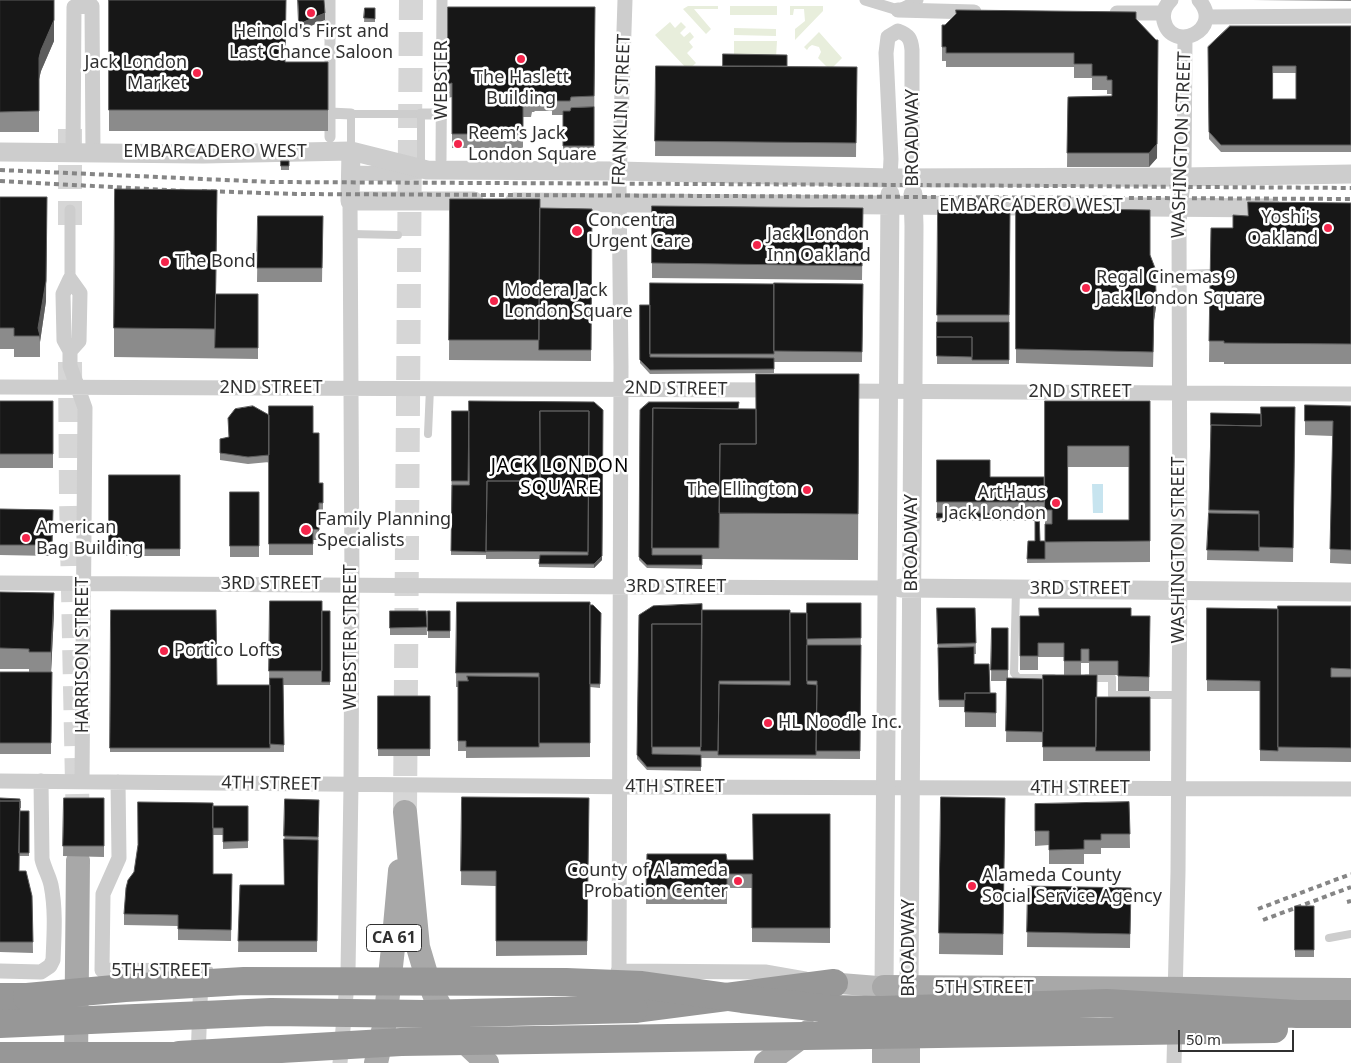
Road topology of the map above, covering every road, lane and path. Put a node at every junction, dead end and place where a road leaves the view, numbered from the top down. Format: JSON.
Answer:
{"nodes":[{"id":1,"x":330,"y":0,"type":"edge"},
{"id":2,"x":442,"y":0,"type":"edge"},
{"id":3,"x":625,"y":0,"type":"edge"},
{"id":4,"x":865,"y":0,"type":"edge"},
{"id":5,"x":918,"y":0,"type":"edge"},
{"id":6,"x":1199,"y":0,"type":"edge"},
{"id":7,"x":92,"y":3,"type":"edge"},
{"id":8,"x":1167,"y":7,"type":"edge"},
{"id":9,"x":898,"y":10,"type":"junction"},
{"id":10,"x":988,"y":12,"type":"edge"},
{"id":11,"x":1107,"y":13,"type":"edge"},
{"id":12,"x":1351,"y":16,"type":"edge"},
{"id":13,"x":1206,"y":17,"type":"junction"},
{"id":14,"x":898,"y":31,"type":"junction"},
{"id":15,"x":1185,"y":37,"type":"junction"},
{"id":16,"x":330,"y":113,"type":"junction"},
{"id":17,"x":351,"y":114,"type":"junction"},
{"id":18,"x":421,"y":114,"type":"junction"},
{"id":19,"x":442,"y":114,"type":"junction"},
{"id":20,"x":330,"y":137,"type":"dead end"},
{"id":21,"x":351,"y":151,"type":"junction"},
{"id":22,"x":0,"y":152,"type":"edge"},
{"id":23,"x":73,"y":153,"type":"junction"},
{"id":24,"x":93,"y":153,"type":"junction"},
{"id":25,"x":430,"y":166,"type":"junction"},
{"id":26,"x":619,"y":171,"type":"junction"},
{"id":27,"x":350,"y":173,"type":"junction"},
{"id":28,"x":1351,"y":174,"type":"edge"},
{"id":29,"x":1184,"y":177,"type":"junction"},
{"id":30,"x":890,"y":178,"type":"junction"},
{"id":31,"x":912,"y":178,"type":"junction"},
{"id":32,"x":350,"y":200,"type":"junction"},
{"id":33,"x":619,"y":202,"type":"junction"},
{"id":34,"x":890,"y":205,"type":"junction"},
{"id":35,"x":914,"y":205,"type":"junction"},
{"id":36,"x":1180,"y":207,"type":"junction"},
{"id":37,"x":1293,"y":209,"type":"edge"},
{"id":38,"x":70,"y":210,"type":"dead end"},
{"id":39,"x":351,"y":234,"type":"junction"},
{"id":40,"x":398,"y":235,"type":"dead end"},
{"id":41,"x":1210,"y":273,"type":"edge"},
{"id":42,"x":1179,"y":274,"type":"junction"},
{"id":43,"x":70,"y":279,"type":"joint"},
{"id":44,"x":0,"y":387,"type":"edge"},
{"id":45,"x":77,"y":387,"type":"junction"},
{"id":46,"x":352,"y":388,"type":"junction"},
{"id":47,"x":430,"y":388,"type":"junction"},
{"id":48,"x":620,"y":389,"type":"junction"},
{"id":49,"x":792,"y":390,"type":"edge"},
{"id":50,"x":822,"y":391,"type":"edge"},
{"id":51,"x":889,"y":391,"type":"junction"},
{"id":52,"x":913,"y":391,"type":"junction"},
{"id":53,"x":1180,"y":393,"type":"junction"},
{"id":54,"x":1351,"y":394,"type":"edge"},
{"id":55,"x":428,"y":434,"type":"dead end"},
{"id":56,"x":0,"y":582,"type":"edge"},
{"id":57,"x":84,"y":582,"type":"junction"},
{"id":58,"x":352,"y":584,"type":"junction"},
{"id":59,"x":620,"y":587,"type":"junction"},
{"id":60,"x":887,"y":588,"type":"junction"},
{"id":61,"x":912,"y":588,"type":"junction"},
{"id":62,"x":1016,"y":589,"type":"junction"},
{"id":63,"x":1179,"y":590,"type":"junction"},
{"id":64,"x":1351,"y":592,"type":"edge"},
{"id":65,"x":1065,"y":678,"type":"edge"},
{"id":66,"x":1075,"y":678,"type":"edge"},
{"id":67,"x":1178,"y":695,"type":"junction"},
{"id":68,"x":0,"y":781,"type":"edge"},
{"id":69,"x":41,"y":781,"type":"junction"},
{"id":70,"x":82,"y":781,"type":"junction"},
{"id":71,"x":118,"y":782,"type":"junction"},
{"id":72,"x":351,"y":784,"type":"junction"},
{"id":73,"x":619,"y":786,"type":"junction"},
{"id":74,"x":886,"y":788,"type":"junction"},
{"id":75,"x":910,"y":788,"type":"junction"},
{"id":76,"x":1178,"y":788,"type":"junction"},
{"id":77,"x":1351,"y":789,"type":"edge"},
{"id":78,"x":78,"y":860,"type":"dead end"},
{"id":79,"x":1351,"y":934,"type":"edge"},
{"id":80,"x":1329,"y":938,"type":"dead end"},
{"id":81,"x":102,"y":970,"type":"junction"},
{"id":82,"x":0,"y":971,"type":"edge"},
{"id":83,"x":201,"y":971,"type":"junction"},
{"id":84,"x":619,"y":971,"type":"junction"},
{"id":85,"x":348,"y":972,"type":"junction"},
{"id":86,"x":834,"y":983,"type":"junction"},
{"id":87,"x":884,"y":987,"type":"junction"},
{"id":88,"x":909,"y":988,"type":"junction"},
{"id":89,"x":346,"y":989,"type":"junction"},
{"id":90,"x":1175,"y":989,"type":"junction"},
{"id":91,"x":200,"y":990,"type":"junction"},
{"id":92,"x":1351,"y":990,"type":"edge"},
{"id":93,"x":13,"y":997,"type":"edge"},
{"id":94,"x":272,"y":1012,"type":"junction"},
{"id":95,"x":1351,"y":1014,"type":"edge"},
{"id":96,"x":0,"y":1024,"type":"edge"},
{"id":97,"x":1351,"y":1026,"type":"edge"},
{"id":98,"x":0,"y":1056,"type":"edge"},
{"id":99,"x":188,"y":1059,"type":"edge"},
{"id":100,"x":76,"y":1063,"type":"edge"},
{"id":101,"x":340,"y":1063,"type":"edge"},
{"id":102,"x":358,"y":1063,"type":"edge"},
{"id":103,"x":376,"y":1063,"type":"edge"},
{"id":104,"x":487,"y":1063,"type":"edge"},
{"id":105,"x":766,"y":1063,"type":"edge"},
{"id":106,"x":884,"y":1063,"type":"edge"},
{"id":107,"x":908,"y":1063,"type":"edge"},
{"id":108,"x":1174,"y":1063,"type":"edge"}],
"edges":[{"from":1,"to":16,"type":"street"},
{"from":2,"to":19,"type":"street","name":"WEBSTER"},
{"from":3,"to":26,"type":"street","name":"FRANKLIN STREET"},
{"from":4,"to":9,"type":"street"},
{"from":5,"to":9,"type":"street"},
{"from":6,"to":13,"type":"street"},
{"from":7,"to":23,"type":"street"},
{"from":7,"to":24,"type":"street"},
{"from":8,"to":11,"type":"street"},
{"from":8,"to":15,"type":"street"},
{"from":9,"to":10,"type":"street"},
{"from":9,"to":14,"type":"street"},
{"from":12,"to":13,"type":"street"},
{"from":13,"to":15,"type":"street"},
{"from":14,"to":30,"type":"street","name":"BROADWAY"},
{"from":14,"to":31,"type":"street","name":"BROADWAY"},
{"from":15,"to":29,"type":"street","name":"WASHINGTON STREET"},
{"from":16,"to":17,"type":"street"},
{"from":16,"to":20,"type":"street"},
{"from":17,"to":18,"type":"lane"},
{"from":17,"to":21,"type":"lane"},
{"from":18,"to":19,"type":"street"},
{"from":18,"to":25,"type":"lane"},
{"from":19,"to":25,"type":"street","name":"WEBSTER"},
{"from":21,"to":24,"type":"street","name":"EMBARCADERO WEST"},
{"from":21,"to":25,"type":"street","name":"EMBARCADERO WEST"},
{"from":21,"to":27,"type":"street","name":"WEBSTER STREET"},
{"from":22,"to":23,"type":"street","name":"EMBARCADERO WEST"},
{"from":23,"to":24,"type":"street","name":"EMBARCADERO WEST"},
{"from":25,"to":26,"type":"street","name":"EMBARCADERO WEST"},
{"from":25,"to":27,"type":"street","name":"EMBARCADERO WEST"},
{"from":26,"to":30,"type":"street","name":"EMBARCADERO WEST"},
{"from":26,"to":33,"type":"street","name":"FRANKLIN STREET"},
{"from":27,"to":32,"type":"street","name":"WEBSTER STREET"},
{"from":28,"to":29,"type":"street","name":"EMBARCADERO WEST"},
{"from":29,"to":31,"type":"street","name":"EMBARCADERO WEST"},
{"from":29,"to":36,"type":"street","name":"WASHINGTON STREET"},
{"from":30,"to":31,"type":"street","name":"EMBARCADERO WEST"},
{"from":30,"to":34,"type":"street","name":"BROADWAY"},
{"from":31,"to":35,"type":"street","name":"BROADWAY"},
{"from":32,"to":33,"type":"street","name":"EMBARCADERO WEST"},
{"from":32,"to":39,"type":"street","name":"WEBSTER STREET"},
{"from":33,"to":34,"type":"street","name":"EMBARCADERO WEST"},
{"from":33,"to":48,"type":"street","name":"FRANKLIN STREET"},
{"from":34,"to":35,"type":"street","name":"EMBARCADERO WEST"},
{"from":34,"to":51,"type":"street","name":"BROADWAY"},
{"from":35,"to":36,"type":"street","name":"EMBARCADERO WEST"},
{"from":35,"to":52,"type":"street","name":"BROADWAY"},
{"from":36,"to":37,"type":"street","name":"EMBARCADERO WEST"},
{"from":36,"to":42,"type":"street","name":"WASHINGTON STREET"},
{"from":38,"to":43,"type":"street","name":"HARRISON STREET"},
{"from":39,"to":40,"type":"lane"},
{"from":39,"to":46,"type":"street","name":"WEBSTER STREET"},
{"from":41,"to":42,"type":"lane"},
{"from":42,"to":53,"type":"street","name":"WASHINGTON STREET"},
{"from":43,"to":45,"type":"street","name":"HARRISON STREET"},
{"from":44,"to":45,"type":"street","name":"2ND STREET"},
{"from":45,"to":46,"type":"street","name":"2ND STREET"},
{"from":45,"to":57,"type":"street","name":"HARRISON STREET"},
{"from":46,"to":47,"type":"street","name":"2ND STREET"},
{"from":46,"to":58,"type":"street","name":"WEBSTER STREET"},
{"from":47,"to":48,"type":"street","name":"2ND STREET"},
{"from":47,"to":55,"type":"lane"},
{"from":48,"to":49,"type":"street","name":"2ND STREET"},
{"from":48,"to":59,"type":"street","name":"FRANKLIN STREET"},
{"from":50,"to":51,"type":"street","name":"2ND STREET"},
{"from":51,"to":52,"type":"street","name":"2ND STREET"},
{"from":51,"to":60,"type":"street","name":"BROADWAY"},
{"from":52,"to":53,"type":"street","name":"2ND STREET"},
{"from":52,"to":61,"type":"street","name":"BROADWAY"},
{"from":53,"to":54,"type":"street","name":"2ND STREET"},
{"from":53,"to":63,"type":"street","name":"WASHINGTON STREET"},
{"from":56,"to":57,"type":"street","name":"3RD STREET"},
{"from":57,"to":58,"type":"street","name":"3RD STREET"},
{"from":57,"to":70,"type":"street","name":"HARRISON STREET"},
{"from":58,"to":59,"type":"street","name":"3RD STREET"},
{"from":58,"to":72,"type":"street","name":"WEBSTER STREET"},
{"from":59,"to":60,"type":"street","name":"3RD STREET"},
{"from":59,"to":73,"type":"street","name":"FRANKLIN STREET"},
{"from":60,"to":61,"type":"street","name":"3RD STREET"},
{"from":60,"to":74,"type":"street","name":"BROADWAY"},
{"from":61,"to":62,"type":"street","name":"3RD STREET"},
{"from":61,"to":75,"type":"street","name":"BROADWAY"},
{"from":62,"to":63,"type":"street","name":"3RD STREET"},
{"from":62,"to":65,"type":"lane"},
{"from":63,"to":64,"type":"street","name":"3RD STREET"},
{"from":63,"to":67,"type":"street","name":"WASHINGTON STREET"},
{"from":66,"to":67,"type":"lane"},
{"from":67,"to":76,"type":"street","name":"WASHINGTON STREET"},
{"from":68,"to":69,"type":"street","name":"4TH STREET"},
{"from":69,"to":70,"type":"street","name":"4TH STREET"},
{"from":69,"to":82,"type":"street"},
{"from":70,"to":71,"type":"street","name":"4TH STREET"},
{"from":71,"to":72,"type":"street","name":"4TH STREET"},
{"from":71,"to":81,"type":"street"},
{"from":72,"to":73,"type":"street","name":"4TH STREET"},
{"from":72,"to":85,"type":"street","name":"WEBSTER STREET"},
{"from":73,"to":74,"type":"street","name":"4TH STREET"},
{"from":73,"to":84,"type":"street","name":"FRANKLIN STREET"},
{"from":74,"to":75,"type":"street","name":"4TH STREET"},
{"from":74,"to":87,"type":"street","name":"BROADWAY"},
{"from":75,"to":76,"type":"street","name":"4TH STREET"},
{"from":75,"to":88,"type":"street","name":"BROADWAY"},
{"from":76,"to":77,"type":"street","name":"4TH STREET"},
{"from":76,"to":90,"type":"street","name":"WASHINGTON STREET"},
{"from":78,"to":100,"type":"main road"},
{"from":79,"to":80,"type":"lane"},
{"from":81,"to":83,"type":"street","name":"5TH STREET"},
{"from":81,"to":91,"type":"street","name":"5TH STREET"},
{"from":83,"to":85,"type":"street","name":"5TH STREET"},
{"from":83,"to":91,"type":"street"},
{"from":84,"to":84,"type":"street","name":"5TH STREET"},
{"from":84,"to":86,"type":"street","name":"5TH STREET"},
{"from":85,"to":89,"type":"street","name":"WEBSTER STREET"},
{"from":86,"to":87,"type":"main road","name":"5TH STREET"},
{"from":86,"to":94,"type":"highway","bridge":true},
{"from":87,"to":88,"type":"main road","name":"5TH STREET"},
{"from":87,"to":105,"type":"main road"},
{"from":87,"to":106,"type":"main road","name":"BROADWAY"},
{"from":88,"to":90,"type":"main road","name":"5TH STREET"},
{"from":88,"to":107,"type":"main road","name":"BROADWAY"},
{"from":89,"to":91,"type":"street","name":"5TH STREET"},
{"from":89,"to":101,"type":"street","name":"WEBSTER STREET"},
{"from":90,"to":92,"type":"main road","name":"5TH STREET"},
{"from":90,"to":108,"type":"street","name":"WASHINGTON STREET"},
{"from":91,"to":99,"type":"street"},
{"from":93,"to":94,"type":"highway","bridge":true},
{"from":93,"to":95,"type":"highway","bridge":true},
{"from":94,"to":96,"type":"highway","bridge":true},
{"from":97,"to":99,"type":"highway","bridge":true},
{"from":98,"to":99,"type":"highway","bridge":true},
{"from":99,"to":102,"type":"highway","bridge":true},
{"from":103,"to":104,"type":"main road","number":"CA 61"}]}
